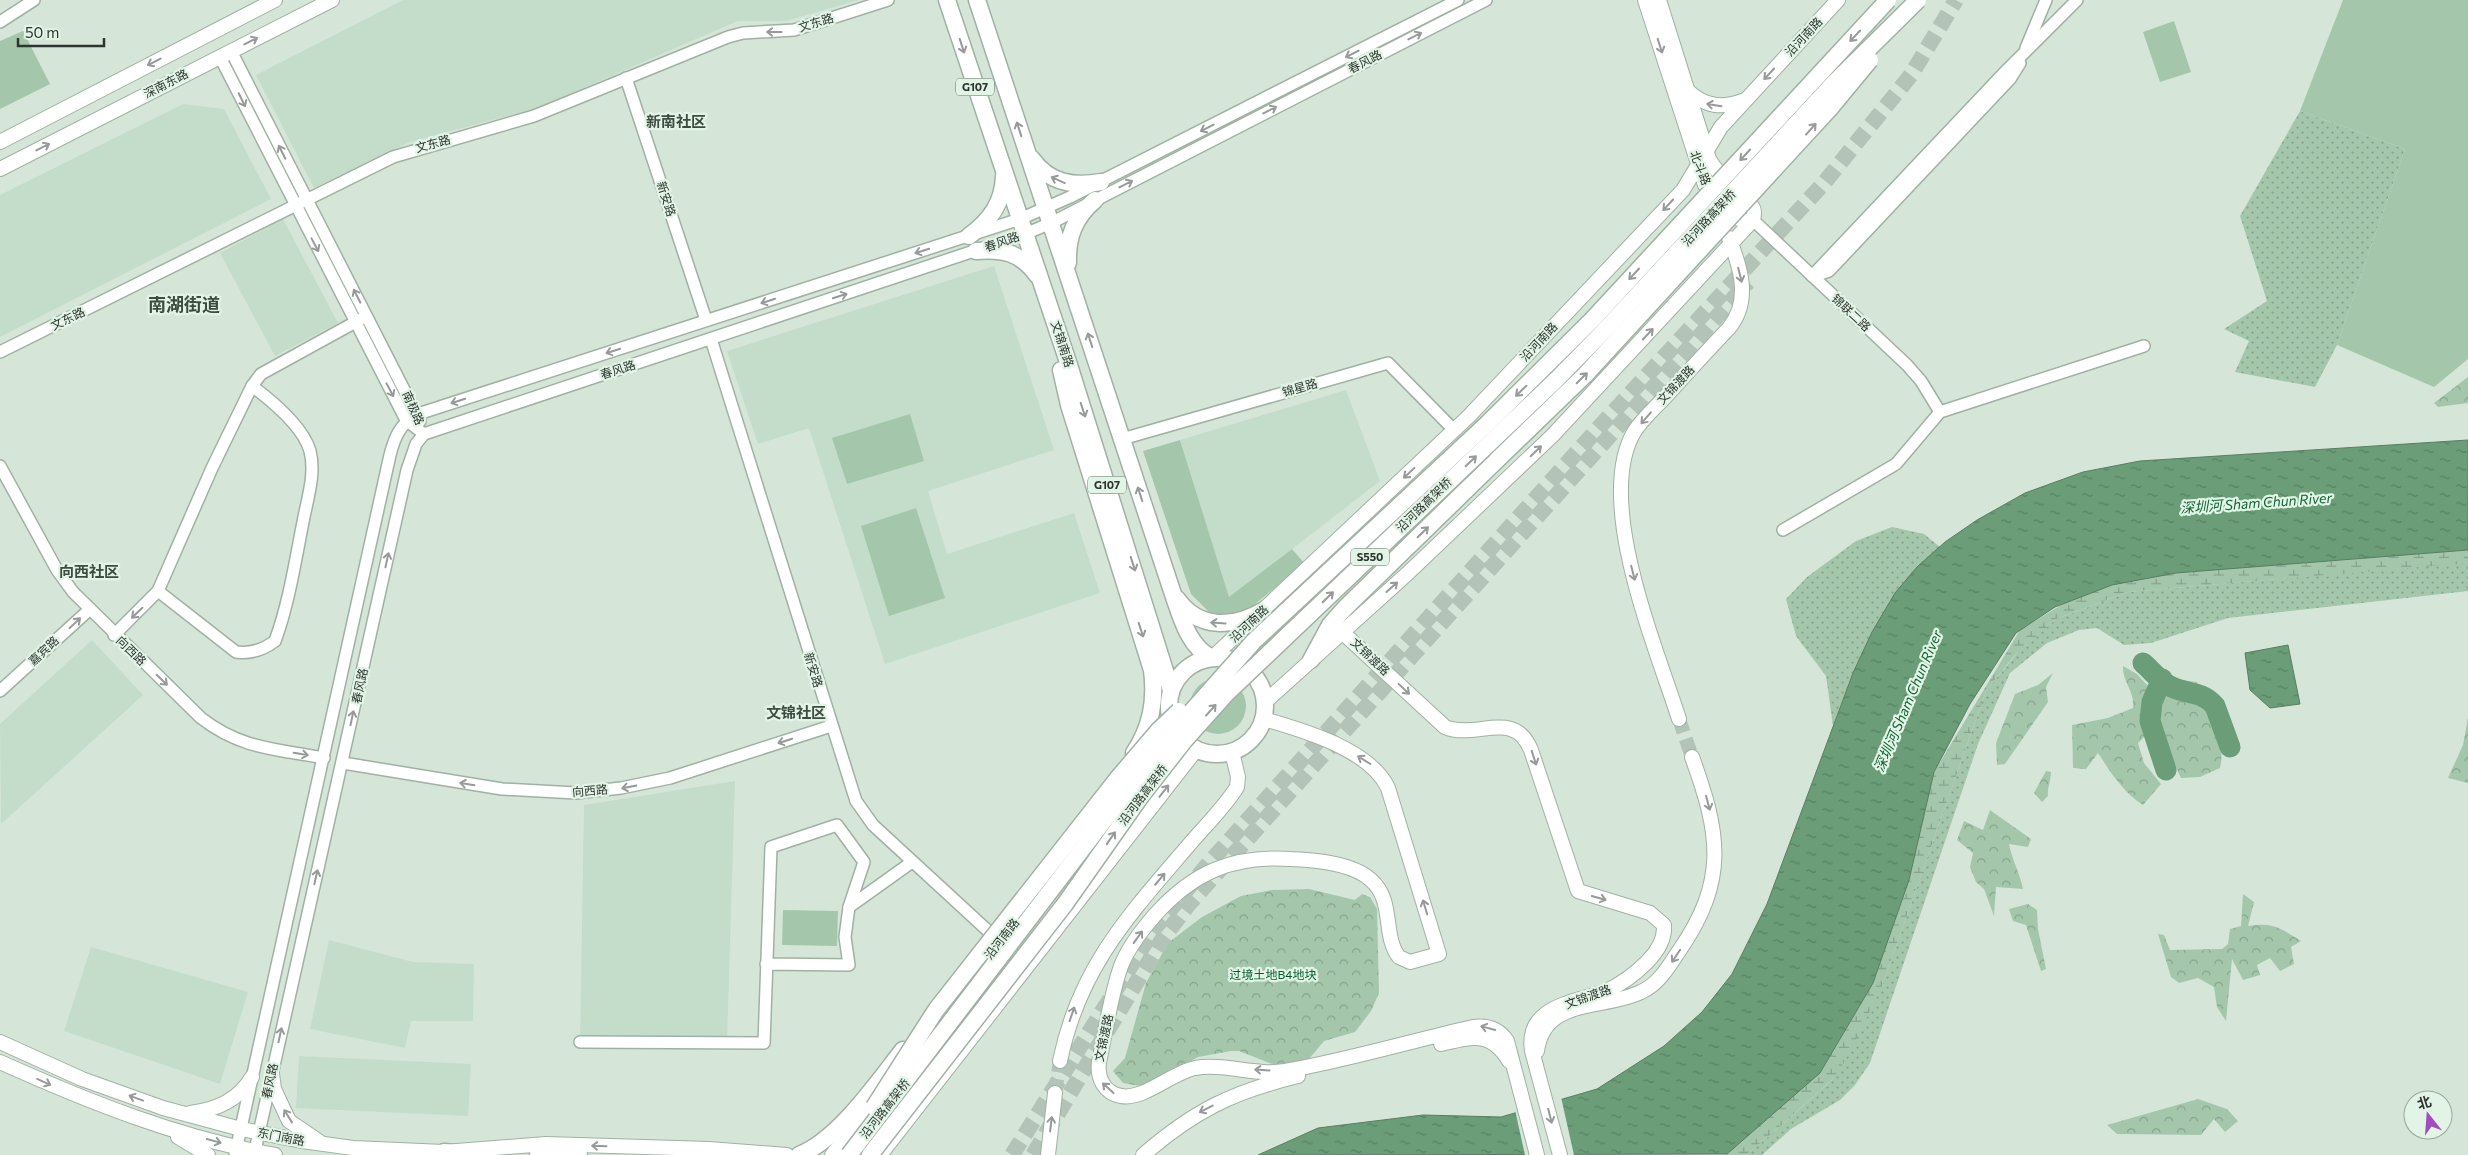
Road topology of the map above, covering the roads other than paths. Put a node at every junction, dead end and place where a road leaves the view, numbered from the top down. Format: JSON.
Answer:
{"nodes":[{"id":1,"x":34,"y":0,"type":"edge"},
{"id":2,"x":275,"y":0,"type":"edge"},
{"id":3,"x":332,"y":0,"type":"edge"},
{"id":4,"x":888,"y":0,"type":"edge"},
{"id":5,"x":946,"y":0,"type":"edge"},
{"id":6,"x":977,"y":0,"type":"edge"},
{"id":7,"x":1458,"y":0,"type":"edge"},
{"id":8,"x":1486,"y":0,"type":"edge"},
{"id":9,"x":1645,"y":0,"type":"edge"},
{"id":10,"x":1658,"y":0,"type":"edge"},
{"id":11,"x":1838,"y":0,"type":"edge"},
{"id":12,"x":1888,"y":0,"type":"edge"},
{"id":13,"x":2046,"y":0,"type":"edge"},
{"id":14,"x":2077,"y":0,"type":"edge"},
{"id":15,"x":1913,"y":6,"type":"edge"},
{"id":16,"x":0,"y":22,"type":"edge"},
{"id":17,"x":2024,"y":53,"type":"junction"},
{"id":18,"x":226,"y":54,"type":"junction"},
{"id":19,"x":626,"y":78,"type":"junction"},
{"id":20,"x":1687,"y":89,"type":"junction"},
{"id":21,"x":1745,"y":100,"type":"junction"},
{"id":22,"x":0,"y":142,"type":"edge"},
{"id":23,"x":1026,"y":151,"type":"junction"},
{"id":24,"x":1703,"y":161,"type":"junction"},
{"id":25,"x":0,"y":169,"type":"edge"},
{"id":26,"x":1004,"y":174,"type":"junction"},
{"id":27,"x":1101,"y":182,"type":"junction"},
{"id":28,"x":1095,"y":200,"type":"junction"},
{"id":29,"x":307,"y":201,"type":"junction"},
{"id":30,"x":295,"y":207,"type":"junction"},
{"id":31,"x":1049,"y":215,"type":"junction"},
{"id":32,"x":1753,"y":220,"type":"junction"},
{"id":33,"x":1022,"y":227,"type":"junction"},
{"id":34,"x":968,"y":236,"type":"junction"},
{"id":35,"x":1731,"y":245,"type":"junction"},
{"id":36,"x":976,"y":251,"type":"junction"},
{"id":37,"x":1812,"y":276,"type":"junction"},
{"id":38,"x":1041,"y":280,"type":"junction"},
{"id":39,"x":1070,"y":280,"type":"junction"},
{"id":40,"x":1050,"y":308,"type":"junction"},
{"id":41,"x":367,"y":316,"type":"junction"},
{"id":42,"x":706,"y":320,"type":"junction"},
{"id":43,"x":355,"y":322,"type":"junction"},
{"id":44,"x":710,"y":339,"type":"junction"},
{"id":45,"x":2144,"y":346,"type":"dead end"},
{"id":46,"x":0,"y":352,"type":"edge"},
{"id":47,"x":252,"y":386,"type":"junction"},
{"id":48,"x":1940,"y":412,"type":"junction"},
{"id":49,"x":418,"y":414,"type":"junction"},
{"id":50,"x":406,"y":420,"type":"junction"},
{"id":51,"x":1454,"y":430,"type":"junction"},
{"id":52,"x":424,"y":434,"type":"junction"},
{"id":53,"x":1122,"y":439,"type":"junction"},
{"id":54,"x":0,"y":466,"type":"edge"},
{"id":55,"x":1783,"y":530,"type":"dead end"},
{"id":56,"x":158,"y":591,"type":"junction"},
{"id":57,"x":1172,"y":591,"type":"junction"},
{"id":58,"x":89,"y":610,"type":"junction"},
{"id":59,"x":1264,"y":610,"type":"junction"},
{"id":60,"x":1342,"y":632,"type":"junction"},
{"id":61,"x":114,"y":634,"type":"junction"},
{"id":62,"x":1254,"y":640,"type":"junction"},
{"id":63,"x":1212,"y":658,"type":"junction"},
{"id":64,"x":1311,"y":660,"type":"junction"},
{"id":65,"x":1171,"y":690,"type":"junction"},
{"id":66,"x":0,"y":692,"type":"edge"},
{"id":67,"x":1265,"y":702,"type":"junction"},
{"id":68,"x":1264,"y":719,"type":"junction"},
{"id":69,"x":1679,"y":719,"type":"tunnel mouth"},
{"id":70,"x":1171,"y":722,"type":"junction"},
{"id":71,"x":831,"y":726,"type":"junction"},
{"id":72,"x":1196,"y":750,"type":"junction"},
{"id":73,"x":1232,"y":752,"type":"junction"},
{"id":74,"x":1692,"y":757,"type":"tunnel mouth"},
{"id":75,"x":324,"y":758,"type":"junction"},
{"id":76,"x":342,"y":763,"type":"junction"},
{"id":77,"x":1118,"y":778,"type":"junction"},
{"id":78,"x":912,"y":862,"type":"junction"},
{"id":79,"x":849,"y":907,"type":"junction"},
{"id":80,"x":1000,"y":942,"type":"junction"},
{"id":81,"x":766,"y":964,"type":"junction"},
{"id":82,"x":1027,"y":967,"type":"junction"},
{"id":83,"x":936,"y":1010,"type":"junction"},
{"id":84,"x":0,"y":1042,"type":"edge"},
{"id":85,"x":580,"y":1042,"type":"dead end"},
{"id":86,"x":1060,"y":1061,"type":"tunnel mouth"},
{"id":87,"x":0,"y":1062,"type":"edge"},
{"id":88,"x":272,"y":1074,"type":"junction"},
{"id":89,"x":1540,"y":1076,"type":"junction"},
{"id":90,"x":252,"y":1077,"type":"junction"},
{"id":91,"x":1518,"y":1082,"type":"junction"},
{"id":92,"x":1055,"y":1093,"type":"tunnel mouth"},
{"id":93,"x":183,"y":1113,"type":"junction"},
{"id":94,"x":852,"y":1114,"type":"junction"},
{"id":95,"x":158,"y":1126,"type":"junction"},
{"id":96,"x":240,"y":1129,"type":"junction"},
{"id":97,"x":258,"y":1133,"type":"junction"},
{"id":98,"x":322,"y":1144,"type":"junction"},
{"id":99,"x":236,"y":1151,"type":"edge"},
{"id":100,"x":444,"y":1152,"type":"junction"},
{"id":101,"x":254,"y":1153,"type":"edge"},
{"id":102,"x":563,"y":1154,"type":"edge"},
{"id":103,"x":208,"y":1155,"type":"edge"},
{"id":104,"x":276,"y":1155,"type":"edge"},
{"id":105,"x":474,"y":1155,"type":"edge"},
{"id":106,"x":538,"y":1155,"type":"edge"},
{"id":107,"x":579,"y":1155,"type":"edge"},
{"id":108,"x":787,"y":1155,"type":"edge"},
{"id":109,"x":799,"y":1155,"type":"edge"},
{"id":110,"x":821,"y":1155,"type":"edge"},
{"id":111,"x":832,"y":1155,"type":"edge"},
{"id":112,"x":843,"y":1155,"type":"edge"},
{"id":113,"x":849,"y":1155,"type":"edge"},
{"id":114,"x":870,"y":1155,"type":"edge"},
{"id":115,"x":880,"y":1155,"type":"edge"},
{"id":116,"x":1048,"y":1155,"type":"edge"},
{"id":117,"x":1143,"y":1155,"type":"edge"},
{"id":118,"x":1537,"y":1155,"type":"edge"},
{"id":119,"x":1560,"y":1155,"type":"edge"}],
"edges":[{"from":1,"to":16,"type":"street"},
{"from":2,"to":22,"type":"main road","name":"深南东路","one_way":true},
{"from":18,"to":3,"type":"main road","name":"深南东路","one_way":true},
{"from":4,"to":19,"type":"street","name":"文东路","one_way":true},
{"from":5,"to":26,"type":"highway","name":"文锦南路","number":"G107","one_way":true},
{"from":23,"to":6,"type":"highway","number":"G107","one_way":true},
{"from":7,"to":27,"type":"street","name":"春风路","one_way":true},
{"from":28,"to":8,"type":"street","name":"春风路","one_way":true},
{"from":9,"to":24,"type":"main road","name":"北斗路","one_way":true},
{"from":10,"to":20,"type":"main road","name":"北斗路"},
{"from":11,"to":21,"type":"main road","name":"沿河南路","one_way":true},
{"from":12,"to":62,"type":"highway","name":"沿河路高架桥","number":"S550","one_way":true,"bridge":true},
{"from":13,"to":17,"type":"street"},
{"from":14,"to":17,"type":"street"},
{"from":64,"to":15,"type":"highway","one_way":true,"bridge":true},
{"from":114,"to":15,"type":"highway","name":"沿河路高架桥","number":"S550","one_way":true,"bridge":true},
{"from":17,"to":37,"type":"street"},
{"from":25,"to":18,"type":"main road","name":"深南东路","one_way":true},
{"from":29,"to":18,"type":"street","name":"南极路","one_way":true},
{"from":18,"to":30,"type":"street","name":"南极路","one_way":true},
{"from":19,"to":29,"type":"street","name":"文东路"},
{"from":19,"to":42,"type":"street","name":"新安路"},
{"from":21,"to":20,"type":"main road","one_way":true},
{"from":20,"to":24,"type":"main road","name":"北斗路"},
{"from":21,"to":24,"type":"main road","name":"沿河南路"},
{"from":27,"to":23,"type":"highway","one_way":true},
{"from":23,"to":31,"type":"highway","number":"G107"},
{"from":24,"to":32,"type":"main road","name":"北斗路"},
{"from":24,"to":35,"type":"main road","name":"文锦渡路"},
{"from":24,"to":51,"type":"main road","name":"沿河南路","one_way":true},
{"from":26,"to":33,"type":"highway","name":"文锦南路","number":"G107"},
{"from":26,"to":34,"type":"highway"},
{"from":27,"to":31,"type":"street","name":"春风路"},
{"from":28,"to":31,"type":"street","name":"春风路"},
{"from":28,"to":39,"type":"highway"},
{"from":29,"to":30,"type":"street","name":"文东路"},
{"from":41,"to":29,"type":"street","name":"南极路","one_way":true},
{"from":30,"to":43,"type":"street","name":"南极路","one_way":true},
{"from":30,"to":46,"type":"street","name":"文东路"},
{"from":31,"to":33,"type":"street","name":"春风路"},
{"from":31,"to":39,"type":"highway","number":"G107"},
{"from":32,"to":35,"type":"main road"},
{"from":32,"to":37,"type":"street","name":"锦联二路"},
{"from":33,"to":34,"type":"street","name":"春风路"},
{"from":33,"to":36,"type":"street","name":"春风路"},
{"from":33,"to":38,"type":"highway","name":"文锦南路","number":"G107"},
{"from":34,"to":42,"type":"street","name":"春风路","one_way":true},
{"from":60,"to":35,"type":"main road","one_way":true},
{"from":35,"to":69,"type":"main road","name":"文锦渡路","one_way":true},
{"from":36,"to":38,"type":"highway"},
{"from":44,"to":36,"type":"street","name":"春风路","one_way":true},
{"from":37,"to":48,"type":"street","name":"锦联二路"},
{"from":38,"to":40,"type":"highway","name":"文锦南路","number":"G107"},
{"from":53,"to":39,"type":"highway","number":"G107","one_way":true},
{"from":40,"to":65,"type":"highway","name":"文锦南路","number":"G107","one_way":true},
{"from":40,"to":77,"type":"highway","one_way":true,"bridge":true},
{"from":41,"to":43,"type":"street"},
{"from":41,"to":49,"type":"street","name":"南极路"},
{"from":42,"to":49,"type":"street","name":"春风路","one_way":true},
{"from":43,"to":47,"type":"street"},
{"from":43,"to":50,"type":"street","name":"南极路","one_way":true},
{"from":44,"to":52,"type":"street","name":"春风路"},
{"from":44,"to":71,"type":"street","name":"新安路"},
{"from":45,"to":48,"type":"street"},
{"from":47,"to":56,"type":"street"},
{"from":47,"to":56,"type":"street"},
{"from":48,"to":55,"type":"street"},
{"from":49,"to":50,"type":"street","name":"春风路"},
{"from":49,"to":52,"type":"street","name":"南极路"},
{"from":50,"to":52,"type":"street","name":"南极路"},
{"from":50,"to":75,"type":"street","name":"春风路"},
{"from":51,"to":53,"type":"street","name":"锦星路"},
{"from":51,"to":59,"type":"main road","name":"沿河南路","one_way":true},
{"from":76,"to":52,"type":"street","name":"春风路","one_way":true},
{"from":57,"to":53,"type":"highway","number":"G107","one_way":true},
{"from":54,"to":58,"type":"street","name":"向西路"},
{"from":56,"to":61,"type":"street","one_way":true},
{"from":59,"to":57,"type":"highway","one_way":true},
{"from":57,"to":63,"type":"highway","number":"G107"},
{"from":58,"to":61,"type":"street","name":"向西路"},
{"from":66,"to":58,"type":"street","name":"嘉宾路","one_way":true},
{"from":59,"to":63,"type":"main road","name":"沿河南路"},
{"from":60,"to":64,"type":"main road"},
{"from":60,"to":89,"type":"main road","name":"文锦渡路","one_way":true},
{"from":61,"to":75,"type":"street","name":"向西路","one_way":true},
{"from":62,"to":77,"type":"highway","bridge":true},
{"from":62,"to":113,"type":"highway","name":"沿河路高架桥","number":"S550","bridge":true},
{"from":63,"to":65,"type":"highway"},
{"from":63,"to":67,"type":"highway"},
{"from":64,"to":67,"type":"main road"},
{"from":65,"to":70,"type":"highway","number":"G107"},
{"from":67,"to":68,"type":"highway"},
{"from":68,"to":73,"type":"highway"},
{"from":91,"to":68,"type":"main road","name":"文锦渡路","one_way":true},
{"from":70,"to":72,"type":"highway"},
{"from":70,"to":80,"type":"main road","name":"沿河南路"},
{"from":71,"to":76,"type":"street","name":"向西路","one_way":true},
{"from":71,"to":78,"type":"street","name":"新安路"},
{"from":72,"to":73,"type":"highway"},
{"from":82,"to":72,"type":"main road","one_way":true},
{"from":86,"to":73,"type":"main road","one_way":true},
{"from":74,"to":89,"type":"main road","name":"文锦渡路","one_way":true},
{"from":75,"to":90,"type":"street","name":"春风路"},
{"from":88,"to":76,"type":"street","name":"春风路","one_way":true},
{"from":77,"to":83,"type":"highway","bridge":true},
{"from":78,"to":79,"type":"street"},
{"from":78,"to":80,"type":"street","name":"新安路"},
{"from":79,"to":81,"type":"street"},
{"from":79,"to":81,"type":"street"},
{"from":80,"to":82,"type":"street","name":"新安路"},
{"from":80,"to":111,"type":"main road","name":"沿河南路"},
{"from":81,"to":85,"type":"street"},
{"from":82,"to":115,"type":"main road"},
{"from":83,"to":94,"type":"highway","bridge":true},
{"from":83,"to":112,"type":"highway","bridge":true},
{"from":93,"to":84,"type":"main road","name":"东门南路","one_way":true},
{"from":87,"to":95,"type":"main road","name":"东门南路","one_way":true},
{"from":88,"to":97,"type":"street","name":"春风路"},
{"from":98,"to":88,"type":"main road","one_way":true},
{"from":89,"to":119,"type":"main road","one_way":true},
{"from":90,"to":93,"type":"main road"},
{"from":90,"to":96,"type":"street","name":"春风路"},
{"from":91,"to":117,"type":"main road","one_way":true},
{"from":91,"to":118,"type":"main road"},
{"from":116,"to":92,"type":"main road","one_way":true},
{"from":93,"to":96,"type":"main road","name":"东门南路"},
{"from":94,"to":109,"type":"highway"},
{"from":94,"to":110,"type":"highway"},
{"from":95,"to":99,"type":"main road","name":"东门南路","one_way":true},
{"from":95,"to":103,"type":"main road"},
{"from":96,"to":97,"type":"main road","name":"东门南路"},
{"from":96,"to":99,"type":"street","name":"春风路"},
{"from":97,"to":98,"type":"main road","name":"东门南路"},
{"from":97,"to":101,"type":"street","name":"春风路"},
{"from":98,"to":100,"type":"main road","name":"东门南路"},
{"from":99,"to":101,"type":"main road","name":"东门南路"},
{"from":100,"to":105,"type":"highway"},
{"from":108,"to":100,"type":"main road","name":"东门南路","one_way":true},
{"from":101,"to":104,"type":"main road","name":"东门南路"},
{"from":102,"to":106,"type":"highway"},
{"from":102,"to":107,"type":"highway"}]}
